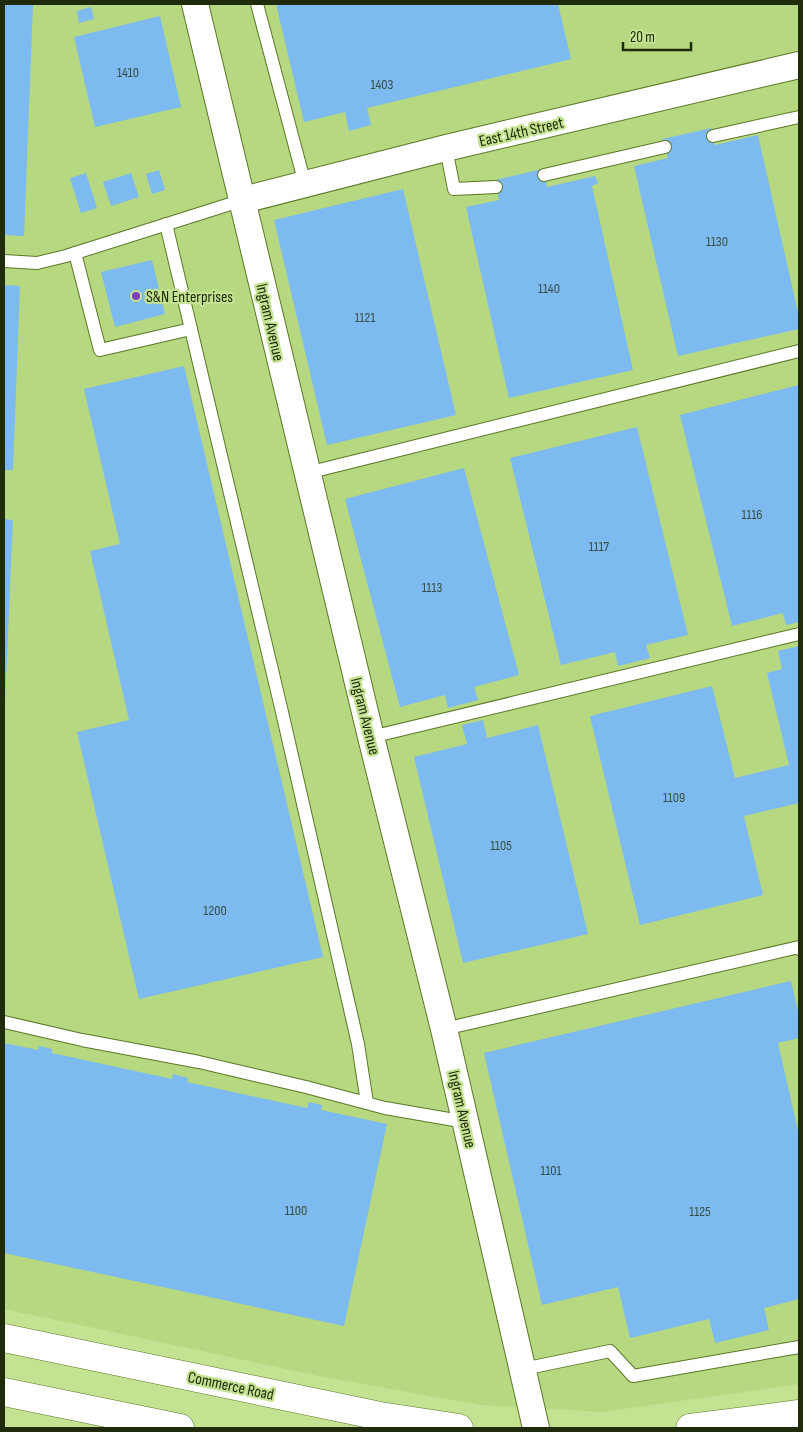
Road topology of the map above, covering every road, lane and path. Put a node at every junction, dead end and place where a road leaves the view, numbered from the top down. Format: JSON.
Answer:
{"nodes":[{"id":1,"x":195,"y":4,"type":"edge"},
{"id":2,"x":257,"y":4,"type":"edge"},
{"id":3,"x":799,"y":65,"type":"edge"},
{"id":4,"x":799,"y":117,"type":"edge"},
{"id":5,"x":713,"y":136,"type":"dead end"},
{"id":6,"x":665,"y":147,"type":"dead end"},
{"id":7,"x":446,"y":148,"type":"junction"},
{"id":8,"x":544,"y":175,"type":"dead end"},
{"id":9,"x":305,"y":184,"type":"junction"},
{"id":10,"x":496,"y":187,"type":"dead end"},
{"id":11,"x":243,"y":200,"type":"junction"},
{"id":12,"x":166,"y":224,"type":"junction"},
{"id":13,"x":75,"y":253,"type":"junction"},
{"id":14,"x":4,"y":261,"type":"edge"},
{"id":15,"x":191,"y":329,"type":"junction"},
{"id":16,"x":799,"y":351,"type":"edge"},
{"id":17,"x":307,"y":473,"type":"junction"},
{"id":18,"x":799,"y":634,"type":"edge"},
{"id":19,"x":371,"y":737,"type":"junction"},
{"id":20,"x":799,"y":949,"type":"edge"},
{"id":21,"x":4,"y":1022,"type":"edge"},
{"id":22,"x":444,"y":1029,"type":"junction"},
{"id":23,"x":368,"y":1103,"type":"junction"},
{"id":24,"x":466,"y":1122,"type":"junction"},
{"id":25,"x":4,"y":1338,"type":"edge"},
{"id":26,"x":799,"y":1347,"type":"edge"},
{"id":27,"x":523,"y":1369,"type":"junction"},
{"id":28,"x":4,"y":1392,"type":"edge"},
{"id":29,"x":799,"y":1414,"type":"edge"},
{"id":30,"x":125,"y":1423,"type":"edge"},
{"id":31,"x":180,"y":1428,"type":"edge"},
{"id":32,"x":459,"y":1428,"type":"edge"},
{"id":33,"x":536,"y":1428,"type":"edge"},
{"id":34,"x":690,"y":1428,"type":"edge"}],
"edges":[{"from":1,"to":11,"type":"street","name":"Ingram Avenue"},
{"from":2,"to":9,"type":"lane"},
{"from":3,"to":7,"type":"street","name":"East 14th Street"},
{"from":4,"to":5,"type":"lane"},
{"from":6,"to":8,"type":"lane"},
{"from":7,"to":9,"type":"street","name":"East 14th Street"},
{"from":7,"to":10,"type":"lane"},
{"from":9,"to":11,"type":"street","name":"East 14th Street"},
{"from":11,"to":12,"type":"lane"},
{"from":11,"to":17,"type":"street","name":"Ingram Avenue"},
{"from":12,"to":13,"type":"lane"},
{"from":12,"to":15,"type":"lane"},
{"from":13,"to":14,"type":"lane"},
{"from":13,"to":15,"type":"lane"},
{"from":15,"to":23,"type":"lane"},
{"from":16,"to":17,"type":"lane"},
{"from":17,"to":19,"type":"street","name":"Ingram Avenue"},
{"from":18,"to":19,"type":"lane"},
{"from":19,"to":22,"type":"street","name":"Ingram Avenue"},
{"from":20,"to":22,"type":"lane"},
{"from":21,"to":23,"type":"lane"},
{"from":22,"to":24,"type":"street","name":"Ingram Avenue"},
{"from":23,"to":24,"type":"lane"},
{"from":24,"to":27,"type":"street","name":"Ingram Avenue"},
{"from":25,"to":32,"type":"main road","name":"Commerce Road"},
{"from":26,"to":27,"type":"lane"},
{"from":27,"to":33,"type":"street","name":"Ingram Avenue"},
{"from":28,"to":30,"type":"main road"},
{"from":29,"to":34,"type":"main road"},
{"from":30,"to":31,"type":"main road"}]}
